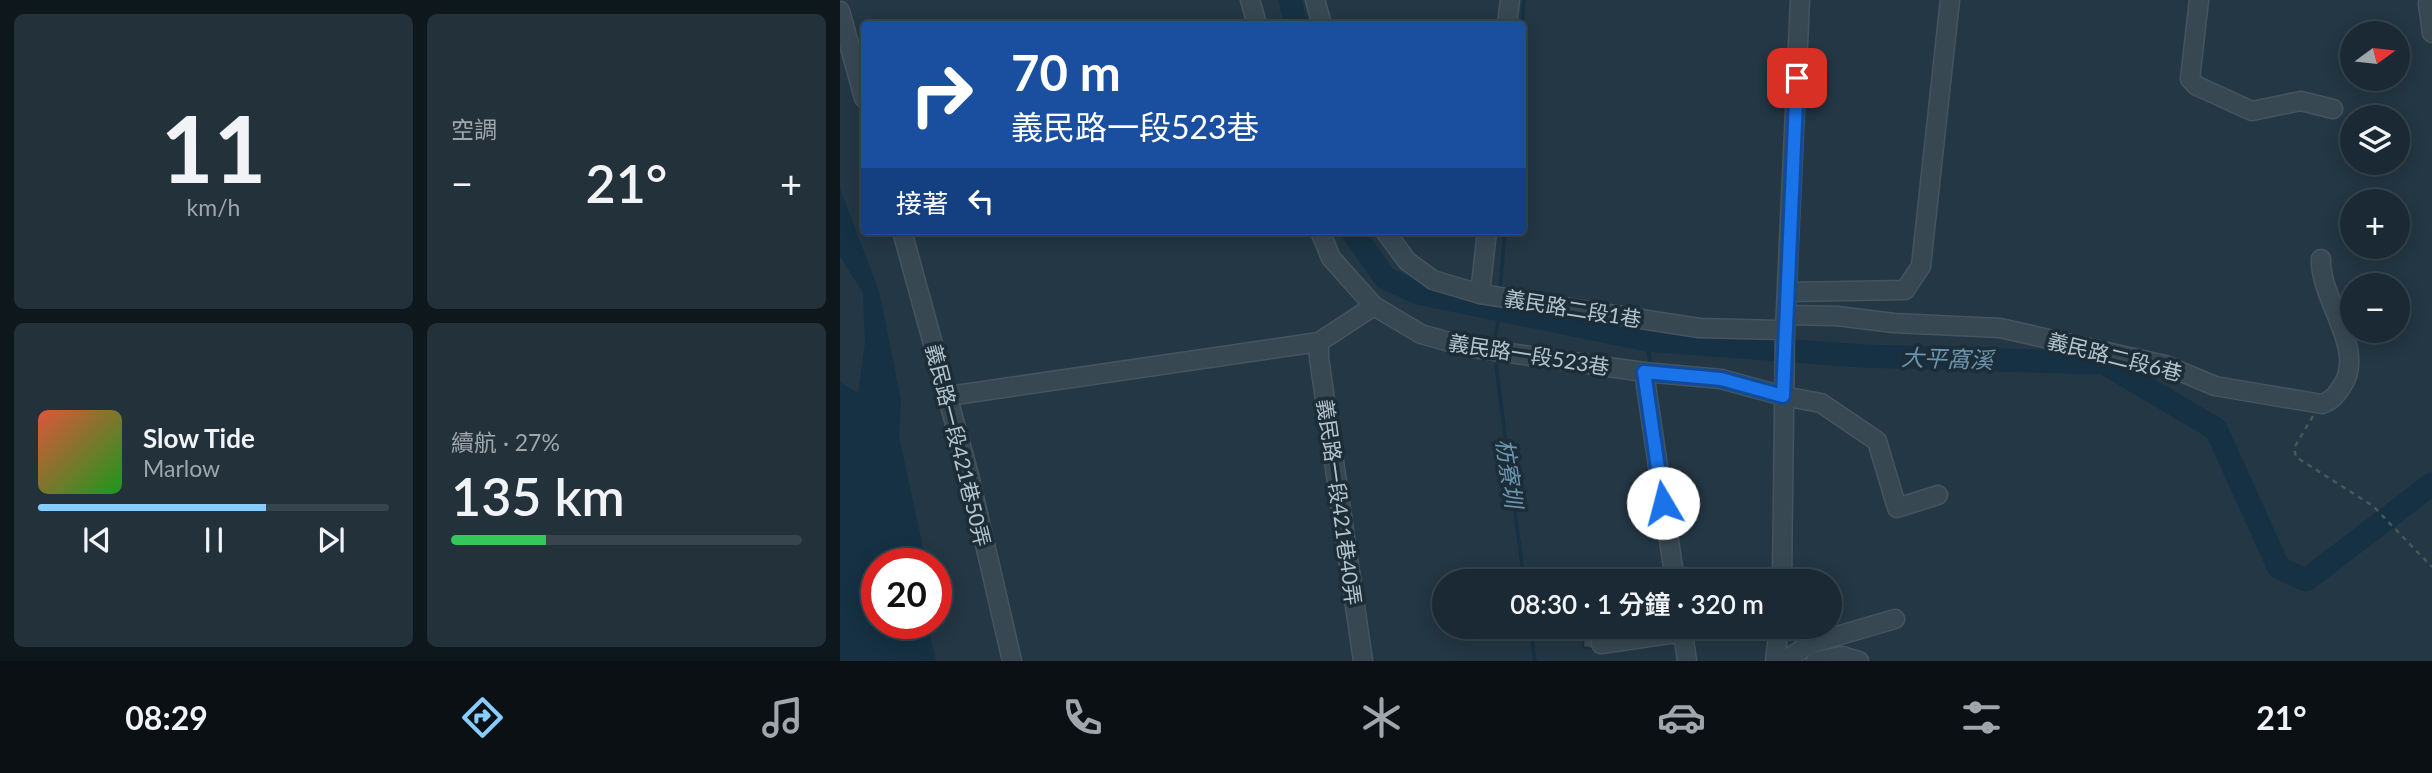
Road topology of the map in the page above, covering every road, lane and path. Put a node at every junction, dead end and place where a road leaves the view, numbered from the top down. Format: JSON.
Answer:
{"nodes":[{"id":1,"x":1250,"y":0,"type":"edge"},
{"id":2,"x":1315,"y":0,"type":"edge"},
{"id":3,"x":1510,"y":0,"type":"edge"},
{"id":4,"x":1800,"y":0,"type":"edge"},
{"id":5,"x":1950,"y":0,"type":"edge"},
{"id":6,"x":2199,"y":0,"type":"edge"},
{"id":7,"x":2430,"y":0,"type":"edge"},
{"id":8,"x":840,"y":11,"type":"edge"},
{"id":9,"x":1256,"y":21,"type":"edge"},
{"id":10,"x":1321,"y":21,"type":"edge"},
{"id":11,"x":1507,"y":21,"type":"edge"},
{"id":12,"x":2432,"y":33,"type":"edge"},
{"id":13,"x":861,"y":87,"type":"edge"},
{"id":14,"x":2333,"y":109,"type":"dead end"},
{"id":15,"x":903,"y":235,"type":"edge"},
{"id":16,"x":1322,"y":235,"type":"edge"},
{"id":17,"x":1388,"y":235,"type":"edge"},
{"id":18,"x":1487,"y":235,"type":"edge"},
{"id":19,"x":2321,"y":259,"type":"dead end"},
{"id":20,"x":1787,"y":292,"type":"junction"},
{"id":21,"x":1480,"y":294,"type":"junction"},
{"id":22,"x":1374,"y":306,"type":"junction"},
{"id":23,"x":1785,"y":323,"type":"junction"},
{"id":24,"x":1319,"y":342,"type":"junction"},
{"id":25,"x":1644,"y":372,"type":"junction"},
{"id":26,"x":948,"y":396,"type":"junction"},
{"id":27,"x":1783,"y":396,"type":"junction"},
{"id":28,"x":2314,"y":402,"type":"junction"},
{"id":29,"x":1938,"y":495,"type":"dead end"},
{"id":30,"x":2432,"y":567,"type":"edge"},
{"id":31,"x":1673,"y":569,"type":"edge"},
{"id":32,"x":1782,"y":569,"type":"edge"},
{"id":33,"x":1895,"y":619,"type":"dead end"},
{"id":34,"x":1624,"y":639,"type":"edge"},
{"id":35,"x":1684,"y":639,"type":"edge"},
{"id":36,"x":1778,"y":639,"type":"edge"},
{"id":37,"x":1601,"y":643,"type":"dead end"},
{"id":38,"x":1012,"y":661,"type":"edge"},
{"id":39,"x":1363,"y":661,"type":"edge"},
{"id":40,"x":1687,"y":661,"type":"edge"},
{"id":41,"x":1775,"y":661,"type":"edge"},
{"id":42,"x":1785,"y":661,"type":"edge"},
{"id":43,"x":1816,"y":661,"type":"edge"},
{"id":44,"x":1859,"y":661,"type":"edge"}],
"edges":[{"from":1,"to":9,"type":"street"},
{"from":2,"to":10,"type":"street"},
{"from":3,"to":11,"type":"street"},
{"from":4,"to":20,"type":"street"},
{"from":5,"to":20,"type":"street"},
{"from":6,"to":14,"type":"street"},
{"from":7,"to":12,"type":"street"},
{"from":8,"to":13,"type":"street"},
{"from":15,"to":26,"type":"street","name":"義民路一段421巷50弄"},
{"from":16,"to":22,"type":"street","name":"義民路一段523巷"},
{"from":17,"to":21,"type":"street","name":"義民路二段1巷"},
{"from":18,"to":21,"type":"street"},
{"from":19,"to":28,"type":"street"},
{"from":20,"to":23,"type":"street"},
{"from":21,"to":23,"type":"street","name":"義民路二段1巷"},
{"from":22,"to":24,"type":"street"},
{"from":22,"to":25,"type":"street","name":"義民路一段523巷"},
{"from":23,"to":27,"type":"street"},
{"from":23,"to":28,"type":"street","name":"義民路二段6巷"},
{"from":24,"to":26,"type":"street"},
{"from":24,"to":39,"type":"street","name":"義民路一段421巷40弄"},
{"from":25,"to":27,"type":"street","name":"義民路一段523巷"},
{"from":25,"to":31,"type":"street"},
{"from":26,"to":38,"type":"street","name":"義民路一段421巷50弄"},
{"from":27,"to":29,"type":"street","name":"義民路一段523巷"},
{"from":27,"to":32,"type":"street"},
{"from":28,"to":30,"type":"path"},
{"from":33,"to":42,"type":"street"},
{"from":34,"to":37,"type":"street"},
{"from":35,"to":40,"type":"street"},
{"from":36,"to":41,"type":"street"},
{"from":43,"to":44,"type":"street"}]}
